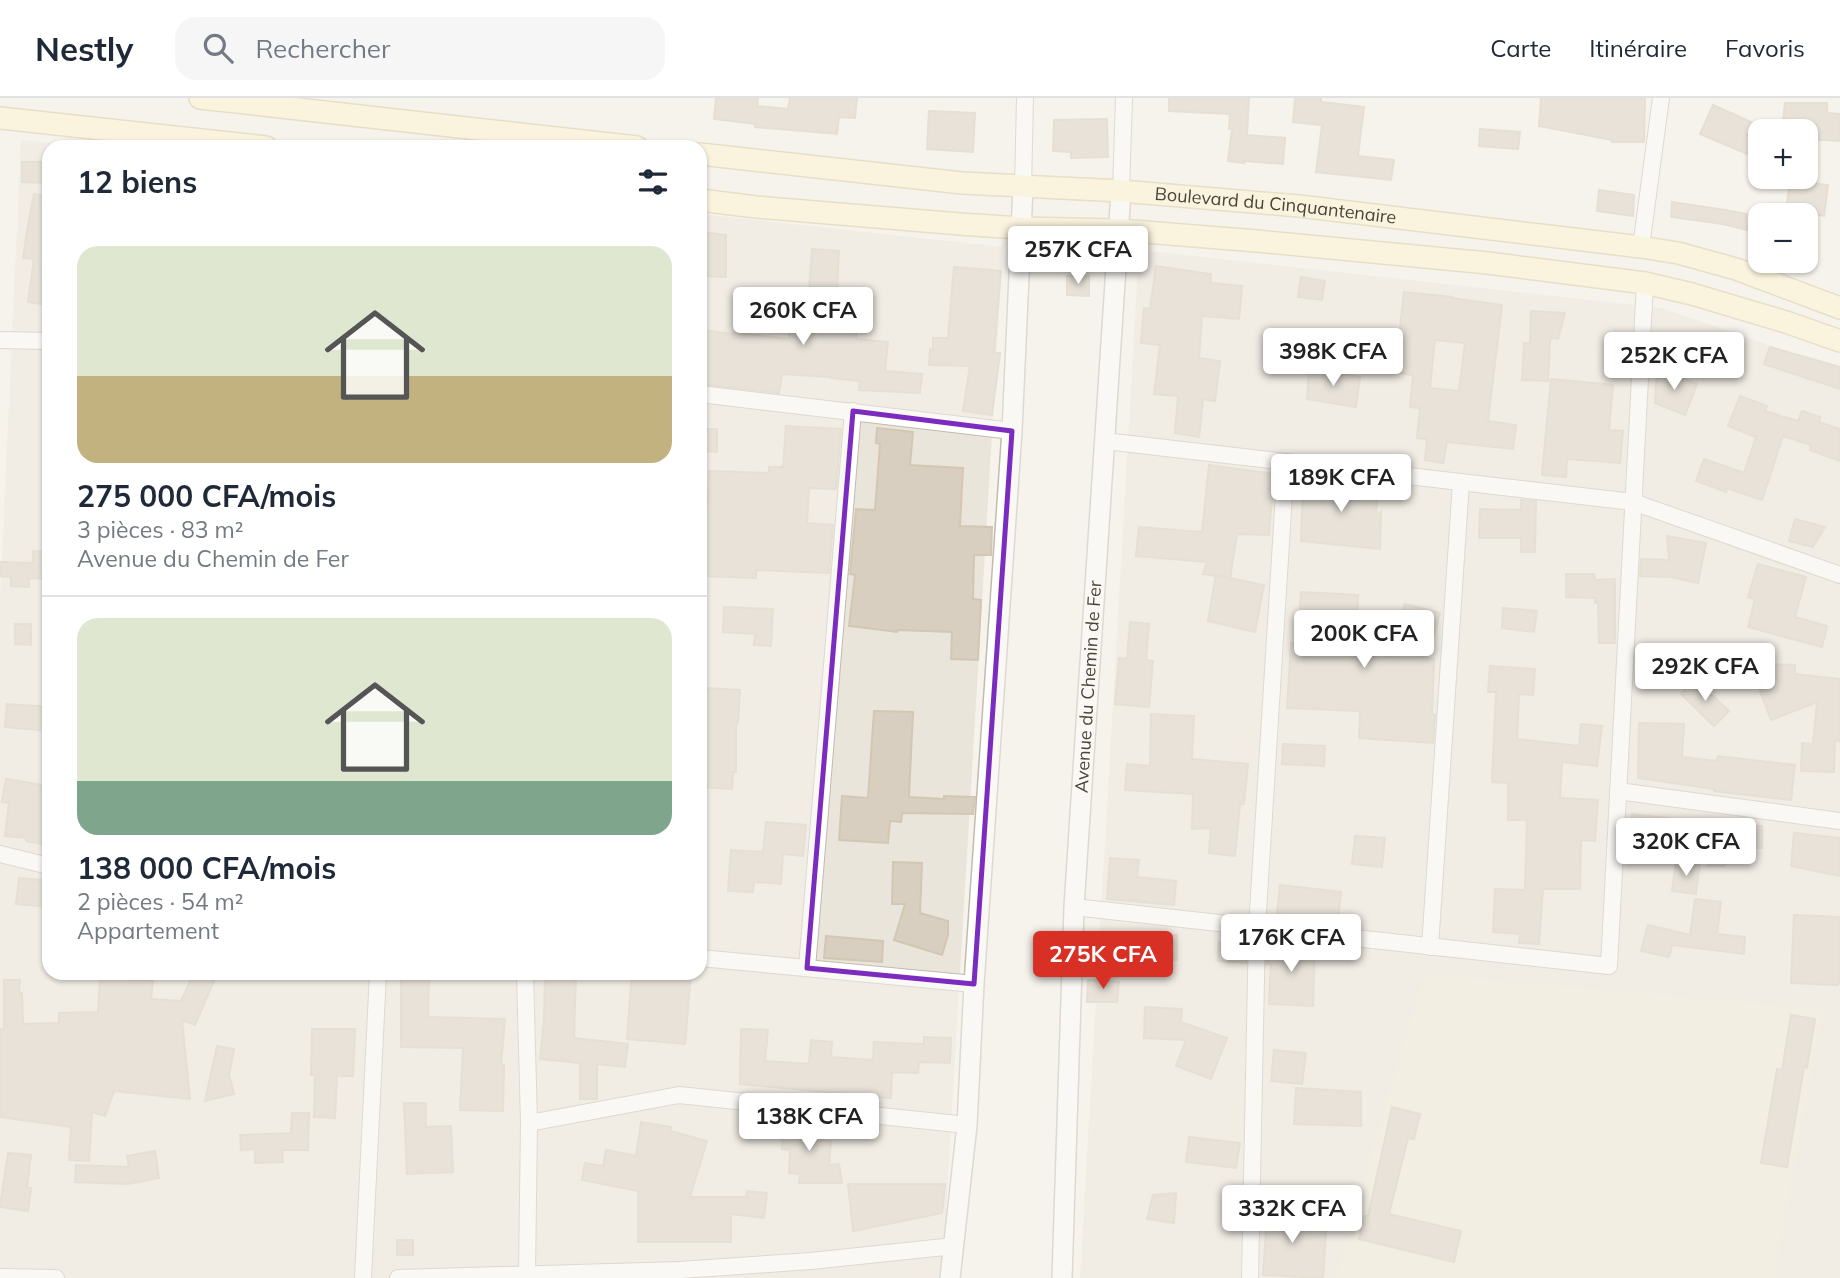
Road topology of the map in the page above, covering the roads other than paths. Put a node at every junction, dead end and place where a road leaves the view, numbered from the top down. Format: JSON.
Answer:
{"nodes":[{"id":1,"x":1025,"y":98,"type":"edge"},
{"id":2,"x":1124,"y":98,"type":"edge"},
{"id":3,"x":1661,"y":98,"type":"edge"},
{"id":4,"x":213,"y":99,"type":"edge"},
{"id":5,"x":0,"y":118,"type":"edge"},
{"id":6,"x":202,"y":140,"type":"edge"},
{"id":7,"x":575,"y":140,"type":"edge"},
{"id":8,"x":707,"y":155,"type":"edge"},
{"id":9,"x":1023,"y":187,"type":"junction"},
{"id":10,"x":1121,"y":191,"type":"junction"},
{"id":11,"x":707,"y":201,"type":"edge"},
{"id":12,"x":1020,"y":228,"type":"junction"},
{"id":13,"x":1120,"y":230,"type":"junction"},
{"id":14,"x":1641,"y":247,"type":"junction"},
{"id":15,"x":1645,"y":283,"type":"junction"},
{"id":16,"x":1840,"y":308,"type":"edge"},
{"id":17,"x":0,"y":334,"type":"edge"},
{"id":18,"x":0,"y":341,"type":"edge"},
{"id":19,"x":42,"y":341,"type":"edge"},
{"id":20,"x":1840,"y":341,"type":"edge"},
{"id":21,"x":707,"y":395,"type":"edge"},
{"id":22,"x":853,"y":411,"type":"junction"},
{"id":23,"x":1012,"y":431,"type":"junction"},
{"id":24,"x":1105,"y":441,"type":"junction"},
{"id":25,"x":1286,"y":462,"type":"junction"},
{"id":26,"x":1461,"y":482,"type":"junction"},
{"id":27,"x":1633,"y":502,"type":"junction"},
{"id":28,"x":1840,"y":575,"type":"edge"},
{"id":29,"x":1618,"y":791,"type":"junction"},
{"id":30,"x":1840,"y":821,"type":"edge"},
{"id":31,"x":0,"y":855,"type":"edge"},
{"id":32,"x":42,"y":864,"type":"edge"},
{"id":33,"x":1074,"y":907,"type":"junction"},
{"id":34,"x":1257,"y":928,"type":"junction"},
{"id":35,"x":1430,"y":947,"type":"junction"},
{"id":36,"x":707,"y":959,"type":"edge"},
{"id":37,"x":807,"y":968,"type":"junction"},
{"id":38,"x":379,"y":980,"type":"edge"},
{"id":39,"x":525,"y":980,"type":"edge"},
{"id":40,"x":974,"y":984,"type":"junction"},
{"id":41,"x":530,"y":1124,"type":"junction"},
{"id":42,"x":967,"y":1125,"type":"junction"},
{"id":43,"x":954,"y":1246,"type":"junction"},
{"id":44,"x":811,"y":1261,"type":"junction"},
{"id":45,"x":527,"y":1274,"type":"junction"},
{"id":46,"x":679,"y":1274,"type":"edge"},
{"id":47,"x":0,"y":1277,"type":"edge"},
{"id":48,"x":56,"y":1278,"type":"edge"},
{"id":49,"x":363,"y":1278,"type":"edge"},
{"id":50,"x":398,"y":1278,"type":"edge"},
{"id":51,"x":810,"y":1278,"type":"edge"},
{"id":52,"x":950,"y":1278,"type":"edge"},
{"id":53,"x":1062,"y":1278,"type":"edge"},
{"id":54,"x":1250,"y":1278,"type":"edge"}],
"edges":[{"from":1,"to":9,"type":"street"},
{"from":2,"to":10,"type":"street","name":"Avenue du Chemin de Fer"},
{"from":3,"to":14,"type":"street"},
{"from":4,"to":7,"type":"main road"},
{"from":5,"to":6,"type":"main road"},
{"from":8,"to":9,"type":"main road","name":"Boulevard du Cinquantenaire"},
{"from":9,"to":10,"type":"main road","name":"Boulevard du Cinquantenaire"},
{"from":9,"to":12,"type":"street"},
{"from":10,"to":13,"type":"street","name":"Avenue du Chemin de Fer"},
{"from":10,"to":14,"type":"main road","name":"Boulevard du Cinquantenaire"},
{"from":11,"to":12,"type":"main road","name":"Boulevard du Cinquantenaire"},
{"from":12,"to":13,"type":"main road","name":"Boulevard du Cinquantenaire"},
{"from":12,"to":23,"type":"street"},
{"from":13,"to":15,"type":"main road","name":"Boulevard du Cinquantenaire"},
{"from":13,"to":24,"type":"street","name":"Avenue du Chemin de Fer"},
{"from":14,"to":16,"type":"main road","name":"Boulevard du Cinquantenaire"},
{"from":15,"to":20,"type":"main road","name":"Boulevard du Cinquantenaire"},
{"from":15,"to":27,"type":"street"},
{"from":17,"to":18,"type":"street"},
{"from":18,"to":19,"type":"street"},
{"from":21,"to":22,"type":"street"},
{"from":22,"to":23,"type":"street"},
{"from":22,"to":37,"type":"street"},
{"from":23,"to":40,"type":"street"},
{"from":24,"to":25,"type":"street"},
{"from":24,"to":33,"type":"street","name":"Avenue du Chemin de Fer"},
{"from":25,"to":26,"type":"street"},
{"from":25,"to":34,"type":"street"},
{"from":26,"to":27,"type":"street"},
{"from":26,"to":35,"type":"street"},
{"from":27,"to":28,"type":"street"},
{"from":27,"to":29,"type":"street"},
{"from":29,"to":30,"type":"street"},
{"from":29,"to":35,"type":"street"},
{"from":31,"to":32,"type":"street"},
{"from":33,"to":34,"type":"street"},
{"from":33,"to":53,"type":"street","name":"Avenue du Chemin de Fer"},
{"from":34,"to":35,"type":"street"},
{"from":34,"to":54,"type":"street"},
{"from":36,"to":37,"type":"street"},
{"from":37,"to":40,"type":"street"},
{"from":38,"to":49,"type":"street"},
{"from":39,"to":41,"type":"street"},
{"from":40,"to":42,"type":"street"},
{"from":41,"to":42,"type":"street"},
{"from":41,"to":45,"type":"street"},
{"from":42,"to":43,"type":"street"},
{"from":43,"to":44,"type":"street"},
{"from":43,"to":52,"type":"street"},
{"from":44,"to":46,"type":"street"},
{"from":44,"to":51,"type":"street"},
{"from":45,"to":46,"type":"street"},
{"from":45,"to":50,"type":"street"},
{"from":47,"to":48,"type":"street"}]}
